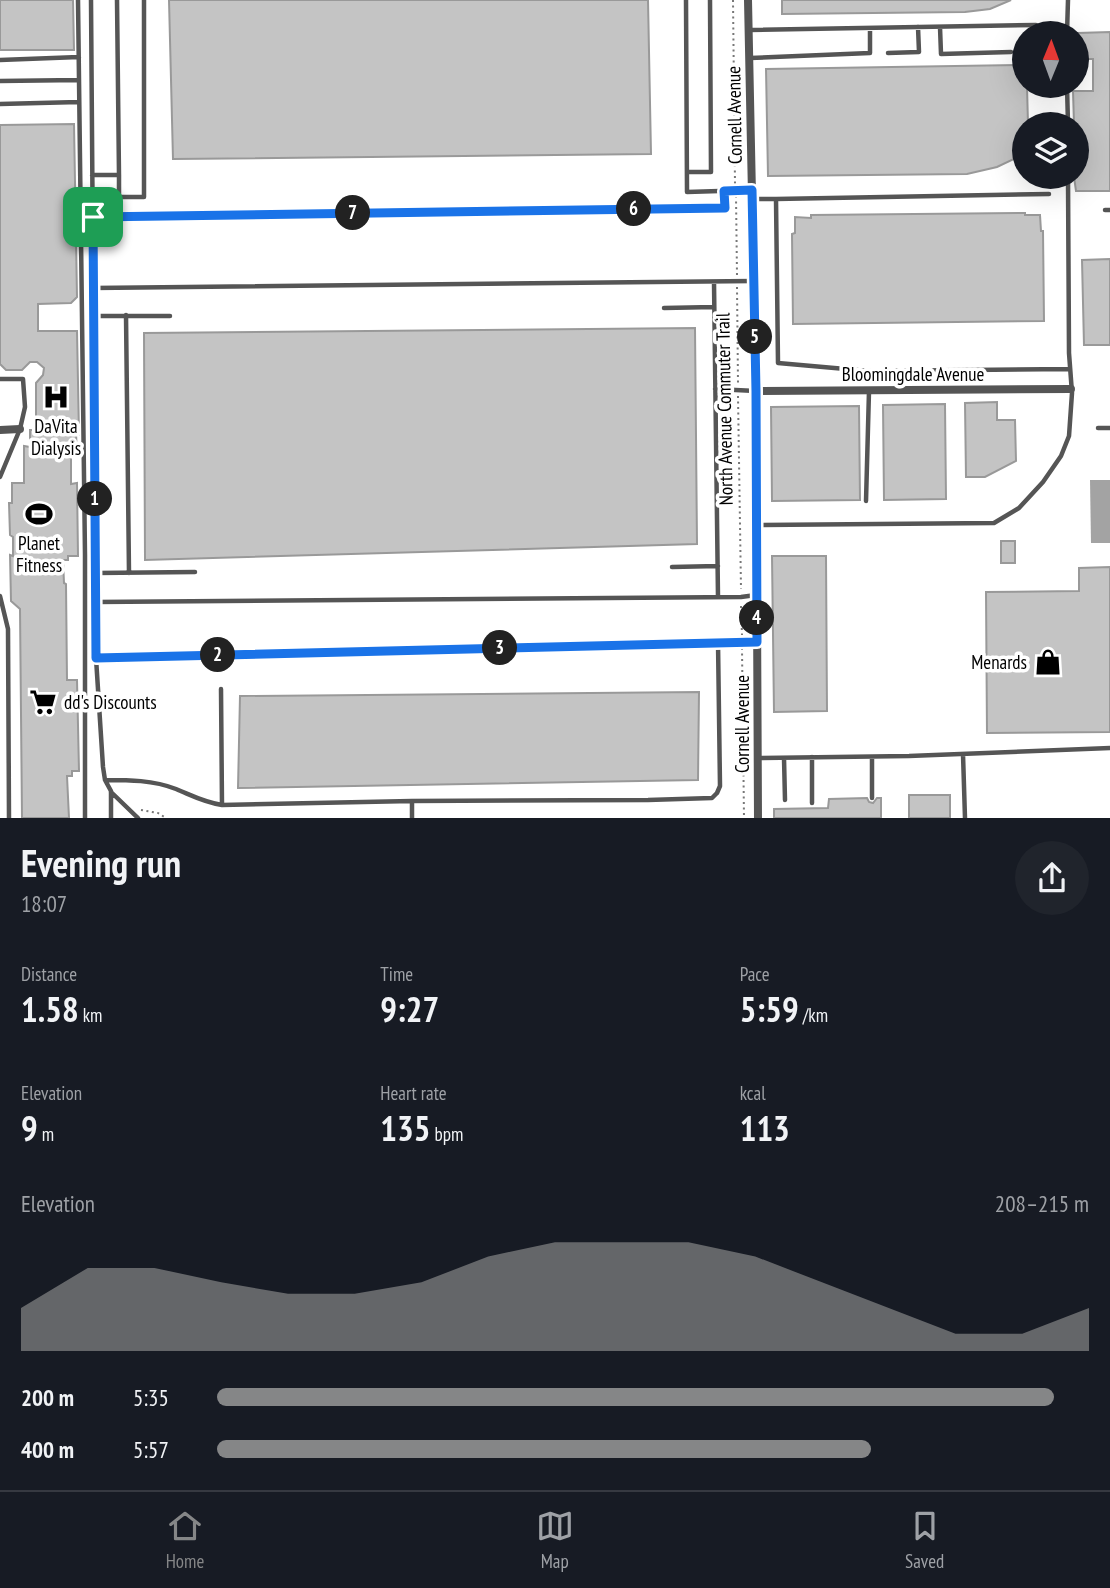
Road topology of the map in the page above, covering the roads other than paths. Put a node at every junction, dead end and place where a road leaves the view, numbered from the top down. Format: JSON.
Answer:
{"nodes":[{"id":1,"x":78,"y":0,"type":"edge"},
{"id":2,"x":91,"y":0,"type":"edge"},
{"id":3,"x":117,"y":0,"type":"edge"},
{"id":4,"x":144,"y":0,"type":"edge"},
{"id":5,"x":686,"y":0,"type":"edge"},
{"id":6,"x":710,"y":0,"type":"edge"},
{"id":7,"x":748,"y":0,"type":"edge"},
{"id":8,"x":1068,"y":0,"type":"edge"},
{"id":9,"x":1068,"y":21,"type":"edge"},
{"id":10,"x":1012,"y":26,"type":"edge"},
{"id":11,"x":918,"y":27,"type":"junction"},
{"id":12,"x":940,"y":27,"type":"junction"},
{"id":13,"x":870,"y":28,"type":"junction"},
{"id":14,"x":748,"y":30,"type":"junction"},
{"id":15,"x":1011,"y":52,"type":"dead end"},
{"id":16,"x":888,"y":53,"type":"dead end"},
{"id":17,"x":79,"y":57,"type":"junction"},
{"id":18,"x":749,"y":58,"type":"junction"},
{"id":19,"x":0,"y":60,"type":"edge"},
{"id":20,"x":79,"y":80,"type":"junction"},
{"id":21,"x":0,"y":81,"type":"edge"},
{"id":22,"x":79,"y":102,"type":"junction"},
{"id":23,"x":0,"y":104,"type":"edge"},
{"id":24,"x":687,"y":172,"type":"junction"},
{"id":25,"x":92,"y":175,"type":"junction"},
{"id":26,"x":119,"y":175,"type":"junction"},
{"id":27,"x":1068,"y":189,"type":"edge"},
{"id":28,"x":724,"y":191,"type":"junction"},
{"id":29,"x":1049,"y":194,"type":"dead end"},
{"id":30,"x":752,"y":195,"type":"junction"},
{"id":31,"x":776,"y":199,"type":"junction"},
{"id":32,"x":93,"y":217,"type":"junction"},
{"id":33,"x":754,"y":281,"type":"junction"},
{"id":34,"x":714,"y":282,"type":"junction"},
{"id":35,"x":93,"y":288,"type":"junction"},
{"id":36,"x":714,"y":307,"type":"junction"},
{"id":37,"x":664,"y":308,"type":"dead end"},
{"id":38,"x":126,"y":315,"type":"junction"},
{"id":39,"x":93,"y":316,"type":"junction"},
{"id":40,"x":170,"y":316,"type":"dead end"},
{"id":41,"x":1070,"y":369,"type":"junction"},
{"id":42,"x":0,"y":379,"type":"edge"},
{"id":43,"x":715,"y":389,"type":"junction"},
{"id":44,"x":1071,"y":389,"type":"junction"},
{"id":45,"x":869,"y":390,"type":"junction"},
{"id":46,"x":756,"y":391,"type":"junction"},
{"id":47,"x":1098,"y":428,"type":"dead end"},
{"id":48,"x":1110,"y":428,"type":"edge"},
{"id":49,"x":20,"y":429,"type":"junction"},
{"id":50,"x":0,"y":430,"type":"edge"},
{"id":51,"x":0,"y":452,"type":"edge"},
{"id":52,"x":10,"y":452,"type":"junction"},
{"id":53,"x":0,"y":477,"type":"edge"},
{"id":54,"x":866,"y":501,"type":"dead end"},
{"id":55,"x":757,"y":525,"type":"junction"},
{"id":56,"x":718,"y":566,"type":"junction"},
{"id":57,"x":672,"y":567,"type":"dead end"},
{"id":58,"x":195,"y":572,"type":"dead end"},
{"id":59,"x":96,"y":573,"type":"junction"},
{"id":60,"x":129,"y":573,"type":"junction"},
{"id":61,"x":757,"y":595,"type":"junction"},
{"id":62,"x":0,"y":596,"type":"edge"},
{"id":63,"x":718,"y":597,"type":"junction"},
{"id":64,"x":96,"y":602,"type":"junction"},
{"id":65,"x":2,"y":609,"type":"edge"},
{"id":66,"x":719,"y":642,"type":"junction"},
{"id":67,"x":757,"y":642,"type":"junction"},
{"id":68,"x":96,"y":658,"type":"junction"},
{"id":69,"x":221,"y":689,"type":"dead end"},
{"id":70,"x":1110,"y":748,"type":"edge"},
{"id":71,"x":963,"y":754,"type":"junction"},
{"id":72,"x":812,"y":757,"type":"junction"},
{"id":73,"x":872,"y":757,"type":"junction"},
{"id":74,"x":758,"y":758,"type":"junction"},
{"id":75,"x":784,"y":758,"type":"junction"},
{"id":76,"x":105,"y":780,"type":"junction"},
{"id":77,"x":111,"y":791,"type":"junction"},
{"id":78,"x":872,"y":798,"type":"dead end"},
{"id":79,"x":0,"y":799,"type":"edge"},
{"id":80,"x":9,"y":799,"type":"junction"},
{"id":81,"x":785,"y":800,"type":"dead end"},
{"id":82,"x":412,"y":802,"type":"junction"},
{"id":83,"x":812,"y":803,"type":"dead end"},
{"id":84,"x":222,"y":806,"type":"junction"},
{"id":85,"x":9,"y":818,"type":"edge"},
{"id":86,"x":85,"y":818,"type":"edge"},
{"id":87,"x":111,"y":818,"type":"edge"},
{"id":88,"x":138,"y":818,"type":"edge"},
{"id":89,"x":412,"y":818,"type":"edge"},
{"id":90,"x":758,"y":818,"type":"edge"},
{"id":91,"x":965,"y":818,"type":"edge"}],
"edges":[{"from":1,"to":17,"type":"lane"},
{"from":2,"to":25,"type":"lane"},
{"from":3,"to":26,"type":"lane"},
{"from":4,"to":26,"type":"lane"},
{"from":5,"to":24,"type":"lane"},
{"from":6,"to":24,"type":"lane"},
{"from":7,"to":14,"type":"street","name":"Cornell Avenue"},
{"from":8,"to":9,"type":"lane"},
{"from":10,"to":12,"type":"lane"},
{"from":11,"to":12,"type":"lane"},
{"from":11,"to":13,"type":"lane"},
{"from":11,"to":16,"type":"lane"},
{"from":12,"to":15,"type":"lane"},
{"from":13,"to":14,"type":"lane"},
{"from":13,"to":18,"type":"lane"},
{"from":14,"to":18,"type":"street","name":"Cornell Avenue"},
{"from":17,"to":19,"type":"lane"},
{"from":17,"to":20,"type":"lane"},
{"from":18,"to":30,"type":"street","name":"Cornell Avenue"},
{"from":20,"to":21,"type":"lane"},
{"from":20,"to":22,"type":"lane"},
{"from":22,"to":23,"type":"lane"},
{"from":22,"to":86,"type":"lane"},
{"from":24,"to":28,"type":"lane"},
{"from":25,"to":26,"type":"lane"},
{"from":25,"to":32,"type":"lane"},
{"from":27,"to":41,"type":"lane"},
{"from":28,"to":30,"type":"lane"},
{"from":28,"to":32,"type":"lane"},
{"from":29,"to":31,"type":"lane"},
{"from":30,"to":31,"type":"lane"},
{"from":30,"to":33,"type":"street","name":"Cornell Avenue"},
{"from":31,"to":41,"type":"lane"},
{"from":32,"to":35,"type":"lane"},
{"from":33,"to":34,"type":"lane"},
{"from":33,"to":46,"type":"street","name":"Cornell Avenue"},
{"from":34,"to":35,"type":"lane"},
{"from":34,"to":36,"type":"lane"},
{"from":35,"to":39,"type":"lane"},
{"from":36,"to":37,"type":"lane"},
{"from":36,"to":43,"type":"lane"},
{"from":38,"to":39,"type":"lane"},
{"from":38,"to":40,"type":"lane"},
{"from":38,"to":60,"type":"lane"},
{"from":39,"to":59,"type":"lane"},
{"from":41,"to":44,"type":"lane"},
{"from":42,"to":49,"type":"lane"},
{"from":43,"to":46,"type":"lane"},
{"from":43,"to":56,"type":"lane"},
{"from":44,"to":45,"type":"street","name":"Bloomingdale Avenue"},
{"from":44,"to":55,"type":"lane"},
{"from":45,"to":46,"type":"street","name":"Bloomingdale Avenue"},
{"from":45,"to":54,"type":"lane"},
{"from":46,"to":55,"type":"street","name":"Cornell Avenue"},
{"from":47,"to":48,"type":"lane"},
{"from":49,"to":50,"type":"street"},
{"from":49,"to":52,"type":"lane"},
{"from":51,"to":52,"type":"lane"},
{"from":52,"to":53,"type":"lane"},
{"from":55,"to":61,"type":"street","name":"Cornell Avenue"},
{"from":56,"to":57,"type":"lane"},
{"from":56,"to":63,"type":"lane"},
{"from":58,"to":60,"type":"lane"},
{"from":59,"to":60,"type":"lane"},
{"from":59,"to":64,"type":"lane"},
{"from":61,"to":63,"type":"lane"},
{"from":61,"to":67,"type":"street","name":"Cornell Avenue"},
{"from":62,"to":65,"type":"lane"},
{"from":63,"to":64,"type":"lane"},
{"from":64,"to":68,"type":"lane"},
{"from":65,"to":80,"type":"lane"},
{"from":66,"to":67,"type":"lane"},
{"from":66,"to":68,"type":"lane"},
{"from":66,"to":82,"type":"lane"},
{"from":67,"to":74,"type":"street","name":"Cornell Avenue"},
{"from":68,"to":76,"type":"lane"},
{"from":69,"to":84,"type":"lane"},
{"from":70,"to":71,"type":"lane"},
{"from":71,"to":73,"type":"lane"},
{"from":71,"to":91,"type":"lane"},
{"from":72,"to":73,"type":"lane"},
{"from":72,"to":75,"type":"lane"},
{"from":72,"to":83,"type":"lane"},
{"from":73,"to":78,"type":"lane"},
{"from":74,"to":75,"type":"lane"},
{"from":74,"to":90,"type":"street","name":"Cornell Avenue"},
{"from":75,"to":81,"type":"lane"},
{"from":76,"to":77,"type":"lane"},
{"from":76,"to":84,"type":"lane"},
{"from":77,"to":87,"type":"lane"},
{"from":77,"to":88,"type":"lane"},
{"from":79,"to":80,"type":"lane"},
{"from":80,"to":85,"type":"lane"},
{"from":82,"to":84,"type":"lane"},
{"from":82,"to":89,"type":"lane"}]}
